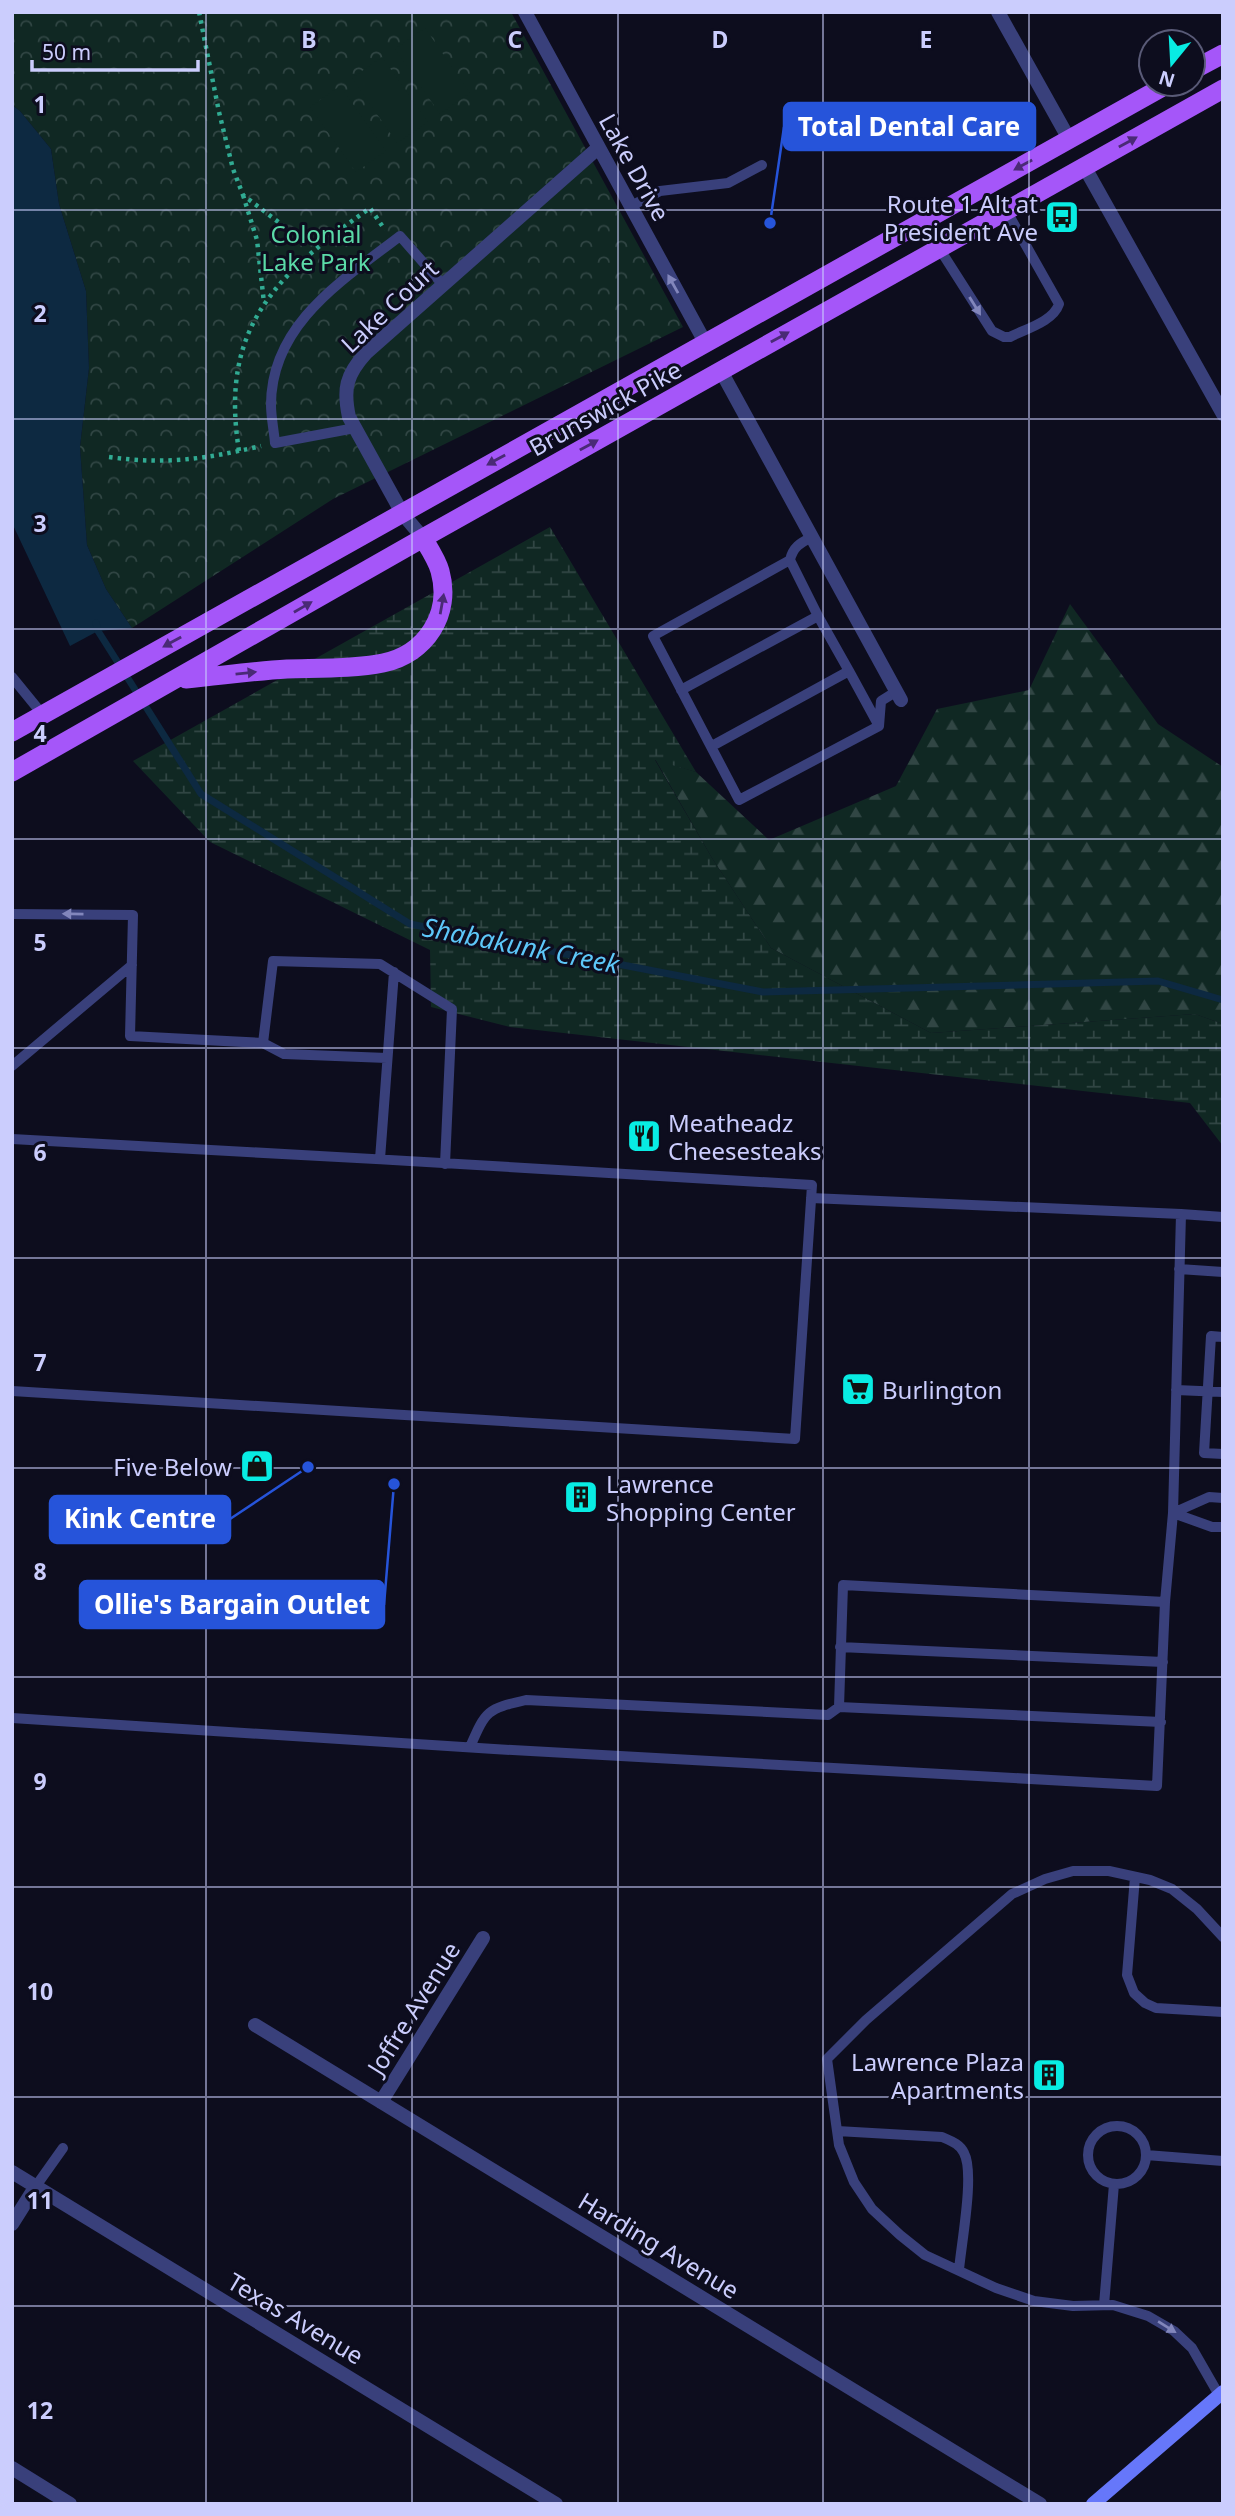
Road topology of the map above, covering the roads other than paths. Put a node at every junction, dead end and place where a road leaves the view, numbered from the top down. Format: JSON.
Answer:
{"nodes":[{"id":1,"x":525,"y":12,"type":"edge"},
{"id":2,"x":998,"y":12,"type":"edge"},
{"id":3,"x":1223,"y":54,"type":"edge"},
{"id":4,"x":1207,"y":63,"type":"edge"},
{"id":5,"x":1223,"y":89,"type":"edge"},
{"id":6,"x":1143,"y":98,"type":"edge"},
{"id":7,"x":1069,"y":139,"type":"junction"},
{"id":8,"x":598,"y":148,"type":"junction"},
{"id":9,"x":762,"y":165,"type":"dead end"},
{"id":10,"x":1084,"y":166,"type":"junction"},
{"id":11,"x":631,"y":206,"type":"junction"},
{"id":12,"x":1006,"y":210,"type":"junction"},
{"id":13,"x":939,"y":248,"type":"junction"},
{"id":14,"x":443,"y":285,"type":"junction"},
{"id":15,"x":706,"y":344,"type":"junction"},
{"id":16,"x":721,"y":371,"type":"junction"},
{"id":17,"x":1223,"y":414,"type":"edge"},
{"id":18,"x":355,"y":428,"type":"junction"},
{"id":19,"x":402,"y":513,"type":"junction"},
{"id":20,"x":812,"y":537,"type":"junction"},
{"id":21,"x":423,"y":538,"type":"junction"},
{"id":22,"x":790,"y":560,"type":"junction"},
{"id":23,"x":818,"y":616,"type":"junction"},
{"id":24,"x":849,"y":671,"type":"junction"},
{"id":25,"x":12,"y":677,"type":"edge"},
{"id":26,"x":178,"y":680,"type":"junction"},
{"id":27,"x":681,"y":690,"type":"junction"},
{"id":28,"x":899,"y":696,"type":"joint"},
{"id":29,"x":43,"y":715,"type":"junction"},
{"id":30,"x":879,"y":726,"type":"junction"},
{"id":31,"x":12,"y":732,"type":"edge"},
{"id":32,"x":712,"y":746,"type":"junction"},
{"id":33,"x":12,"y":772,"type":"edge"},
{"id":34,"x":12,"y":914,"type":"edge"},
{"id":35,"x":132,"y":965,"type":"junction"},
{"id":36,"x":394,"y":972,"type":"junction"},
{"id":37,"x":263,"y":1043,"type":"junction"},
{"id":38,"x":387,"y":1058,"type":"junction"},
{"id":39,"x":12,"y":1066,"type":"edge"},
{"id":40,"x":12,"y":1139,"type":"edge"},
{"id":41,"x":380,"y":1159,"type":"junction"},
{"id":42,"x":445,"y":1164,"type":"junction"},
{"id":43,"x":811,"y":1198,"type":"junction"},
{"id":44,"x":1181,"y":1214,"type":"junction"},
{"id":45,"x":1223,"y":1217,"type":"edge"},
{"id":46,"x":1179,"y":1269,"type":"junction"},
{"id":47,"x":1223,"y":1272,"type":"edge"},
{"id":48,"x":1223,"y":1337,"type":"edge"},
{"id":49,"x":1176,"y":1390,"type":"junction"},
{"id":50,"x":12,"y":1391,"type":"edge"},
{"id":51,"x":1208,"y":1391,"type":"junction"},
{"id":52,"x":1223,"y":1392,"type":"edge"},
{"id":53,"x":1223,"y":1454,"type":"edge"},
{"id":54,"x":1223,"y":1498,"type":"edge"},
{"id":55,"x":1173,"y":1513,"type":"junction"},
{"id":56,"x":1223,"y":1527,"type":"edge"},
{"id":57,"x":1165,"y":1602,"type":"junction"},
{"id":58,"x":841,"y":1647,"type":"junction"},
{"id":59,"x":1163,"y":1662,"type":"junction"},
{"id":60,"x":839,"y":1707,"type":"junction"},
{"id":61,"x":12,"y":1718,"type":"edge"},
{"id":62,"x":1161,"y":1722,"type":"junction"},
{"id":63,"x":470,"y":1747,"type":"junction"},
{"id":64,"x":1135,"y":1877,"type":"junction"},
{"id":65,"x":1223,"y":1937,"type":"edge"},
{"id":66,"x":483,"y":1938,"type":"dead end"},
{"id":67,"x":1223,"y":2012,"type":"edge"},
{"id":68,"x":255,"y":2025,"type":"dead end"},
{"id":69,"x":381,"y":2102,"type":"junction"},
{"id":70,"x":837,"y":2130,"type":"junction"},
{"id":71,"x":64,"y":2148,"type":"dead end"},
{"id":72,"x":1146,"y":2155,"type":"junction"},
{"id":73,"x":1223,"y":2161,"type":"edge"},
{"id":74,"x":12,"y":2172,"type":"edge"},
{"id":75,"x":1114,"y":2184,"type":"junction"},
{"id":76,"x":36,"y":2186,"type":"junction"},
{"id":77,"x":12,"y":2224,"type":"edge"},
{"id":78,"x":959,"y":2270,"type":"junction"},
{"id":79,"x":1104,"y":2305,"type":"junction"},
{"id":80,"x":1222,"y":2395,"type":"edge"},
{"id":81,"x":12,"y":2468,"type":"edge"},
{"id":82,"x":70,"y":2504,"type":"edge"},
{"id":83,"x":556,"y":2504,"type":"edge"},
{"id":84,"x":1040,"y":2504,"type":"edge"},
{"id":85,"x":1093,"y":2504,"type":"edge"}],
"edges":[{"from":1,"to":8,"type":"street","name":"Lake Drive"},
{"from":2,"to":7,"type":"street"},
{"from":3,"to":4,"type":"main road"},
{"from":10,"to":5,"type":"main road","name":"Brunswick Pike","one_way":true},
{"from":6,"to":7,"type":"main road","name":"Brunswick Pike"},
{"from":7,"to":15,"type":"main road","name":"Brunswick Pike","one_way":true},
{"from":8,"to":11,"type":"street","name":"Lake Drive"},
{"from":8,"to":14,"type":"street","name":"Lake Court"},
{"from":9,"to":11,"type":"lane"},
{"from":10,"to":12,"type":"main road","name":"Brunswick Pike"},
{"from":10,"to":17,"type":"street"},
{"from":15,"to":11,"type":"street","name":"Lake Drive","one_way":true},
{"from":12,"to":13,"type":"main road","name":"Brunswick Pike"},
{"from":13,"to":12,"type":"lane","one_way":true},
{"from":16,"to":13,"type":"main road","name":"Brunswick Pike","one_way":true},
{"from":14,"to":18,"type":"street","name":"Lake Court"},
{"from":14,"to":18,"type":"lane"},
{"from":15,"to":19,"type":"main road","name":"Brunswick Pike","one_way":true},
{"from":16,"to":20,"type":"street"},
{"from":21,"to":16,"type":"main road","name":"Brunswick Pike","one_way":true},
{"from":18,"to":19,"type":"street","name":"Lake Court"},
{"from":19,"to":21,"type":"street","name":"Lake Court"},
{"from":19,"to":29,"type":"main road","name":"Brunswick Pike","one_way":true},
{"from":20,"to":22,"type":"lane"},
{"from":20,"to":28,"type":"street"},
{"from":26,"to":21,"type":"main road","name":"Brunswick Pike","one_way":true},
{"from":26,"to":21,"type":"main road","one_way":true},
{"from":22,"to":23,"type":"lane"},
{"from":22,"to":27,"type":"lane"},
{"from":23,"to":24,"type":"lane"},
{"from":23,"to":27,"type":"lane"},
{"from":24,"to":30,"type":"lane"},
{"from":24,"to":32,"type":"lane"},
{"from":25,"to":29,"type":"lane"},
{"from":26,"to":33,"type":"main road","name":"Brunswick Pike"},
{"from":27,"to":32,"type":"lane"},
{"from":28,"to":30,"type":"lane"},
{"from":29,"to":31,"type":"main road","name":"Brunswick Pike"},
{"from":30,"to":32,"type":"lane"},
{"from":35,"to":34,"type":"lane","one_way":true},
{"from":35,"to":37,"type":"lane"},
{"from":35,"to":39,"type":"lane"},
{"from":36,"to":37,"type":"lane"},
{"from":36,"to":38,"type":"lane"},
{"from":36,"to":42,"type":"lane"},
{"from":37,"to":38,"type":"lane"},
{"from":38,"to":41,"type":"lane"},
{"from":40,"to":41,"type":"lane"},
{"from":41,"to":42,"type":"lane"},
{"from":42,"to":43,"type":"lane"},
{"from":43,"to":44,"type":"lane"},
{"from":43,"to":50,"type":"lane"},
{"from":44,"to":45,"type":"lane"},
{"from":44,"to":46,"type":"lane"},
{"from":46,"to":47,"type":"lane"},
{"from":46,"to":49,"type":"lane"},
{"from":48,"to":51,"type":"lane"},
{"from":49,"to":51,"type":"lane"},
{"from":49,"to":55,"type":"lane"},
{"from":51,"to":52,"type":"lane"},
{"from":51,"to":53,"type":"lane"},
{"from":54,"to":55,"type":"lane"},
{"from":55,"to":56,"type":"lane"},
{"from":55,"to":57,"type":"lane"},
{"from":57,"to":58,"type":"lane"},
{"from":57,"to":59,"type":"lane"},
{"from":58,"to":59,"type":"lane"},
{"from":58,"to":60,"type":"lane"},
{"from":59,"to":62,"type":"lane"},
{"from":60,"to":62,"type":"lane"},
{"from":60,"to":63,"type":"lane"},
{"from":61,"to":63,"type":"lane"},
{"from":62,"to":63,"type":"lane"},
{"from":64,"to":65,"type":"lane"},
{"from":64,"to":67,"type":"lane"},
{"from":64,"to":70,"type":"lane"},
{"from":66,"to":69,"type":"street","name":"Joffre Avenue"},
{"from":68,"to":69,"type":"street","name":"Harding Avenue"},
{"from":69,"to":84,"type":"street","name":"Harding Avenue"},
{"from":70,"to":78,"type":"lane"},
{"from":70,"to":78,"type":"lane"},
{"from":71,"to":76,"type":"lane"},
{"from":72,"to":73,"type":"lane"},
{"from":72,"to":75,"type":"lane"},
{"from":72,"to":75,"type":"lane"},
{"from":74,"to":76,"type":"street","name":"Texas Avenue"},
{"from":75,"to":79,"type":"lane"},
{"from":76,"to":77,"type":"street"},
{"from":76,"to":83,"type":"street","name":"Texas Avenue"},
{"from":78,"to":79,"type":"lane"},
{"from":79,"to":80,"type":"lane","one_way":true},
{"from":80,"to":85,"type":"main road"},
{"from":81,"to":82,"type":"street"}]}
